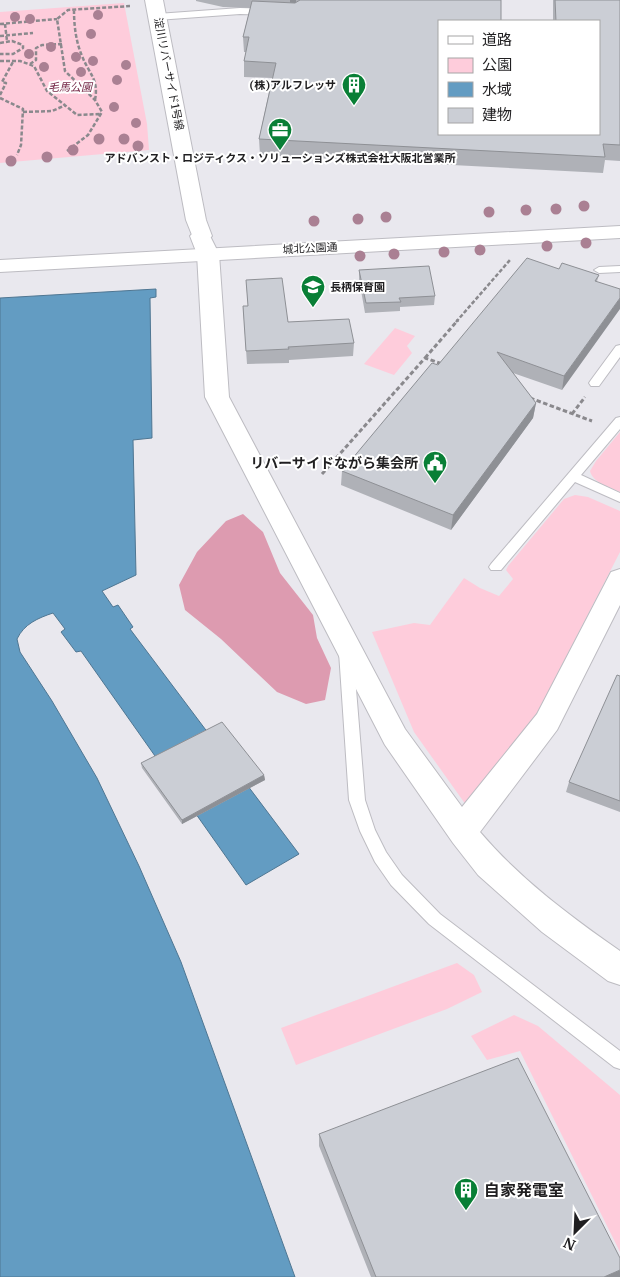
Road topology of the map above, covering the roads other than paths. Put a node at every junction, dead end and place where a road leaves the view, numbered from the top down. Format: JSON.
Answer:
{"nodes":[{"id":1,"x":155,"y":9,"type":"edge"},
{"id":2,"x":277,"y":12,"type":"edge"},
{"id":3,"x":620,"y":214,"type":"edge"},
{"id":4,"x":620,"y":232,"type":"edge"},
{"id":5,"x":205,"y":245,"type":"junction"},
{"id":6,"x":0,"y":246,"type":"edge"},
{"id":7,"x":98,"y":251,"type":"junction"},
{"id":8,"x":0,"y":266,"type":"edge"},
{"id":9,"x":620,"y":269,"type":"edge"},
{"id":10,"x":599,"y":270,"type":"dead end"},
{"id":11,"x":620,"y":350,"type":"edge"},
{"id":12,"x":596,"y":383,"type":"dead end"},
{"id":13,"x":617,"y":425,"type":"edge"},
{"id":14,"x":574,"y":477,"type":"junction"},
{"id":15,"x":620,"y":498,"type":"edge"},
{"id":16,"x":496,"y":567,"type":"dead end"},
{"id":17,"x":620,"y":579,"type":"edge"},
{"id":18,"x":345,"y":643,"type":"junction"},
{"id":19,"x":464,"y":834,"type":"junction"},
{"id":20,"x":620,"y":970,"type":"edge"},
{"id":21,"x":620,"y":1061,"type":"edge"}],
"edges":[{"from":1,"to":2,"type":"lane"},
{"from":1,"to":5,"type":"street","name":"淀川リバーサイド1号線"},
{"from":3,"to":5,"type":"street","name":"城北公園通"},
{"from":4,"to":5,"type":"street","name":"城北公園通"},
{"from":5,"to":7,"type":"street","name":"城北公園通"},
{"from":5,"to":18,"type":"street","name":"淀川リバーサイド1号線"},
{"from":6,"to":7,"type":"street","name":"城北公園通"},
{"from":7,"to":8,"type":"street","name":"城北公園通"},
{"from":9,"to":10,"type":"lane"},
{"from":11,"to":12,"type":"lane"},
{"from":13,"to":14,"type":"lane"},
{"from":14,"to":15,"type":"lane"},
{"from":14,"to":16,"type":"lane"},
{"from":17,"to":19,"type":"street"},
{"from":18,"to":19,"type":"street","name":"淀川リバーサイド1号線"},
{"from":18,"to":21,"type":"lane"},
{"from":19,"to":20,"type":"street","name":"淀川リバーサイド1号線"}]}
